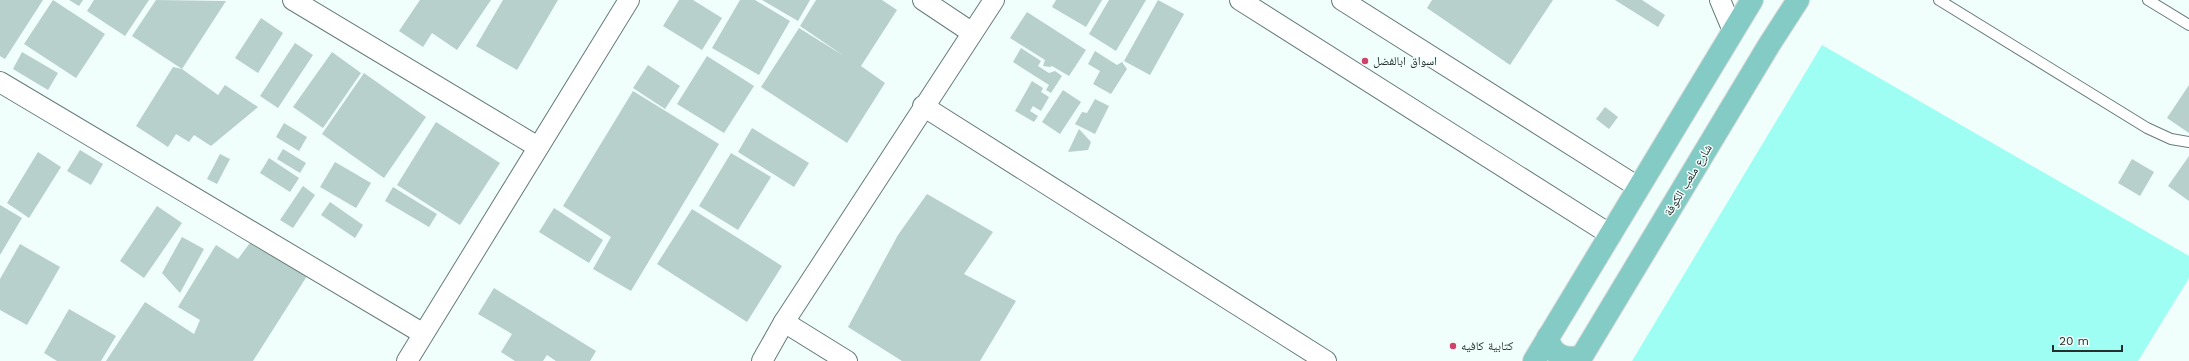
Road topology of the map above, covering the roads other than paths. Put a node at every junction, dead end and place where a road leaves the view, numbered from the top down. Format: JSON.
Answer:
{"nodes":[{"id":1,"x":293,"y":0,"type":"edge"},
{"id":2,"x":629,"y":0,"type":"edge"},
{"id":3,"x":923,"y":0,"type":"edge"},
{"id":4,"x":994,"y":0,"type":"edge"},
{"id":5,"x":1240,"y":0,"type":"edge"},
{"id":6,"x":1342,"y":0,"type":"edge"},
{"id":7,"x":1720,"y":0,"type":"edge"},
{"id":8,"x":1752,"y":0,"type":"edge"},
{"id":9,"x":1798,"y":0,"type":"edge"},
{"id":10,"x":1939,"y":0,"type":"edge"},
{"id":11,"x":2148,"y":0,"type":"edge"},
{"id":12,"x":2189,"y":25,"type":"edge"},
{"id":13,"x":1733,"y":31,"type":"junction"},
{"id":14,"x":971,"y":32,"type":"junction"},
{"id":15,"x":0,"y":82,"type":"edge"},
{"id":16,"x":923,"y":106,"type":"junction"},
{"id":17,"x":2189,"y":142,"type":"edge"},
{"id":18,"x":538,"y":147,"type":"junction"},
{"id":19,"x":1638,"y":187,"type":"junction"},
{"id":20,"x":1610,"y":235,"type":"junction"},
{"id":21,"x":784,"y":322,"type":"junction"},
{"id":22,"x":422,"y":333,"type":"junction"},
{"id":23,"x":1548,"y":337,"type":"junction"},
{"id":24,"x":1581,"y":359,"type":"edge"},
{"id":25,"x":406,"y":361,"type":"edge"},
{"id":26,"x":762,"y":361,"type":"edge"},
{"id":27,"x":847,"y":361,"type":"edge"},
{"id":28,"x":1326,"y":361,"type":"edge"},
{"id":29,"x":1534,"y":361,"type":"edge"}],
"edges":[{"from":1,"to":18,"type":"street"},
{"from":2,"to":18,"type":"street"},
{"from":3,"to":14,"type":"street"},
{"from":4,"to":14,"type":"street"},
{"from":5,"to":20,"type":"street"},
{"from":6,"to":19,"type":"street"},
{"from":7,"to":13,"type":"street"},
{"from":8,"to":13,"type":"main road"},
{"from":9,"to":24,"type":"main road","name":"شارع ملعب الكوفة"},
{"from":10,"to":17,"type":"lane"},
{"from":11,"to":12,"type":"lane"},
{"from":13,"to":19,"type":"main road"},
{"from":14,"to":16,"type":"street"},
{"from":15,"to":22,"type":"street"},
{"from":16,"to":21,"type":"street"},
{"from":16,"to":28,"type":"street"},
{"from":18,"to":22,"type":"street"},
{"from":19,"to":20,"type":"main road"},
{"from":20,"to":23,"type":"main road"},
{"from":21,"to":26,"type":"street"},
{"from":21,"to":27,"type":"street"},
{"from":22,"to":25,"type":"street"},
{"from":23,"to":24,"type":"main road"},
{"from":23,"to":29,"type":"main road"}]}
